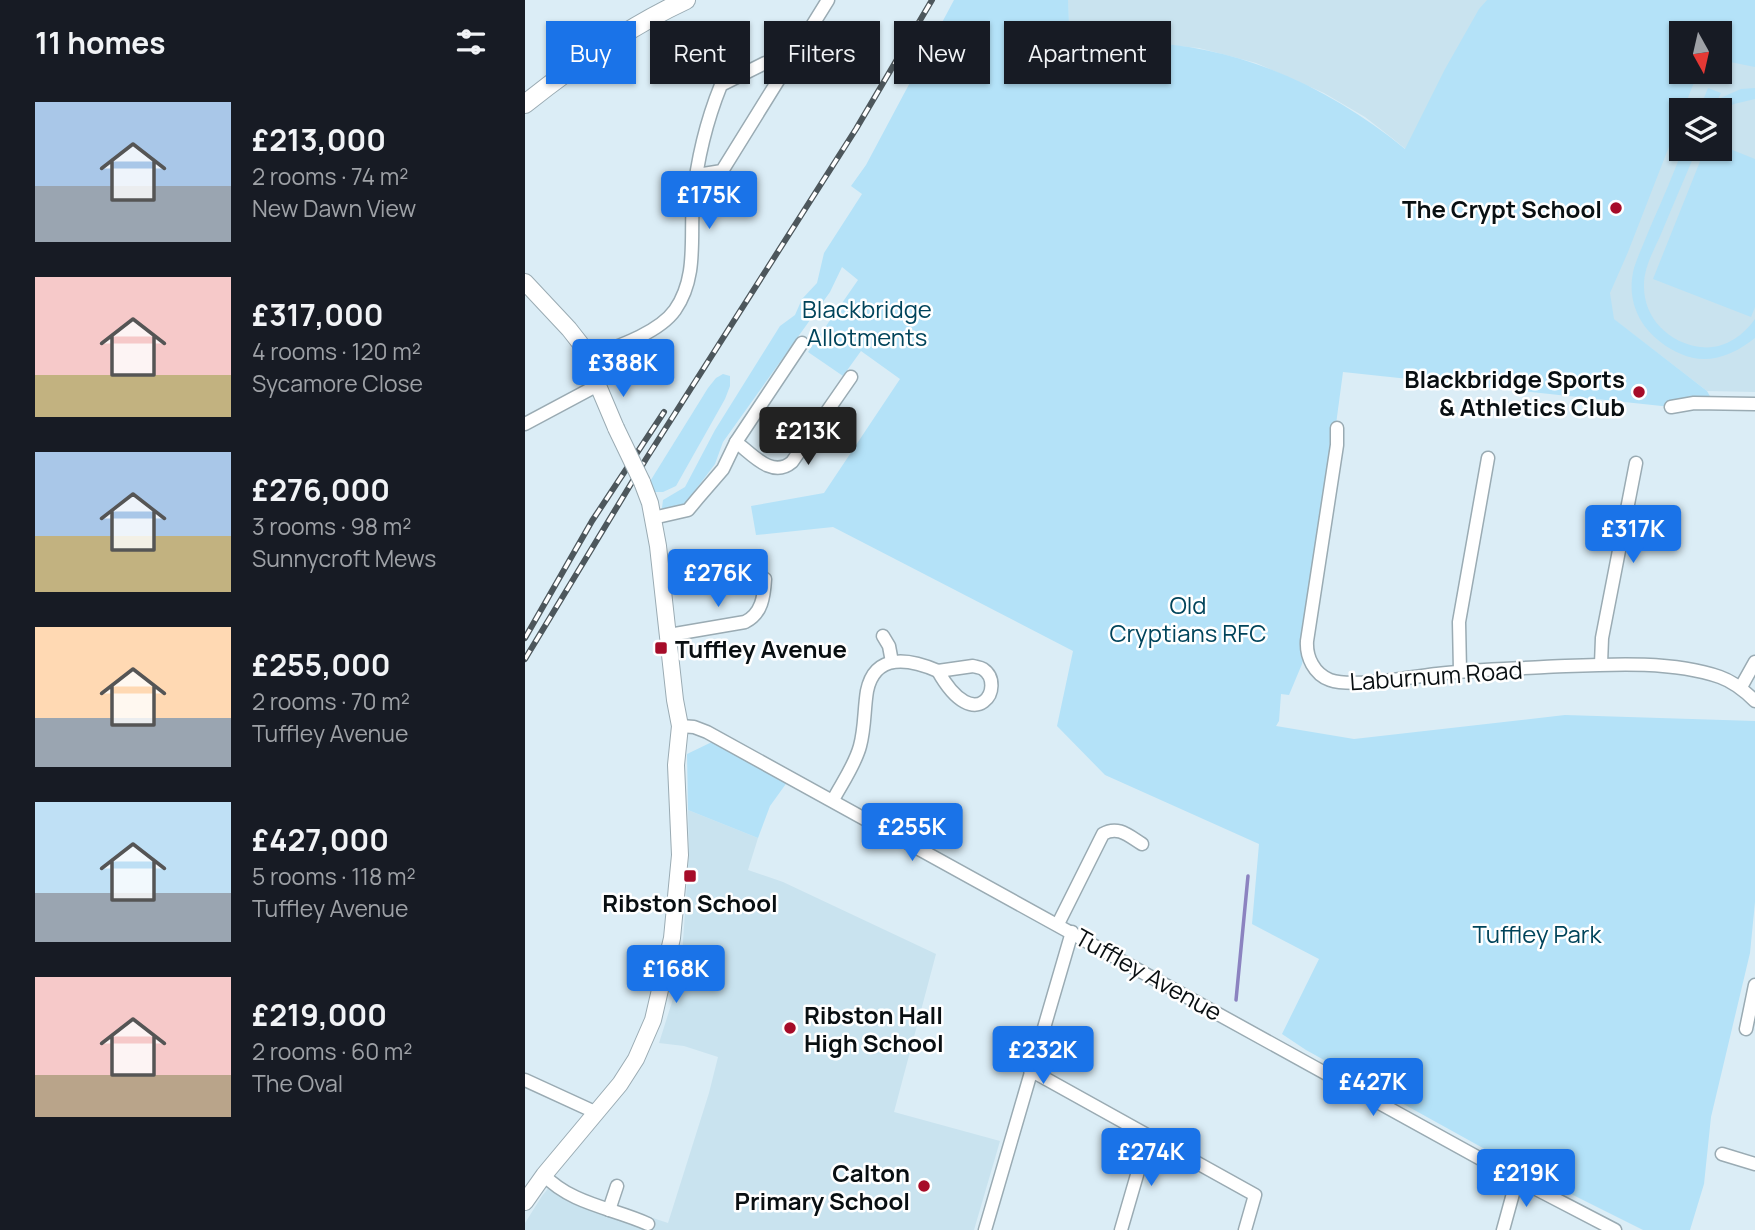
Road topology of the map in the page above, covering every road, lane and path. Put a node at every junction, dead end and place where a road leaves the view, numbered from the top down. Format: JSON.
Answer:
{"nodes":[{"id":1,"x":686,"y":0,"type":"edge"},
{"id":2,"x":828,"y":0,"type":"edge"},
{"id":3,"x":815,"y":21,"type":"edge"},
{"id":4,"x":764,"y":64,"type":"edge"},
{"id":5,"x":775,"y":84,"type":"edge"},
{"id":6,"x":525,"y":104,"type":"edge"},
{"id":7,"x":697,"y":175,"type":"junction"},
{"id":8,"x":525,"y":282,"type":"edge"},
{"id":9,"x":802,"y":343,"type":"dead end"},
{"id":10,"x":586,"y":358,"type":"junction"},
{"id":11,"x":851,"y":377,"type":"dead end"},
{"id":12,"x":598,"y":385,"type":"junction"},
{"id":13,"x":1755,"y":404,"type":"edge"},
{"id":14,"x":1671,"y":407,"type":"dead end"},
{"id":15,"x":525,"y":424,"type":"edge"},
{"id":16,"x":1337,"y":428,"type":"dead end"},
{"id":17,"x":736,"y":442,"type":"junction"},
{"id":18,"x":1489,"y":458,"type":"dead end"},
{"id":19,"x":1636,"y":463,"type":"dead end"},
{"id":20,"x":653,"y":518,"type":"junction"},
{"id":21,"x":765,"y":579,"type":"dead end"},
{"id":22,"x":669,"y":635,"type":"junction"},
{"id":23,"x":883,"y":636,"type":"dead end"},
{"id":24,"x":892,"y":662,"type":"junction"},
{"id":25,"x":1755,"y":662,"type":"edge"},
{"id":26,"x":1601,"y":664,"type":"junction"},
{"id":27,"x":938,"y":671,"type":"dead end"},
{"id":28,"x":1459,"y":671,"type":"junction"},
{"id":29,"x":1741,"y":687,"type":"junction"},
{"id":30,"x":1755,"y":701,"type":"edge"},
{"id":31,"x":680,"y":726,"type":"junction"},
{"id":32,"x":833,"y":800,"type":"junction"},
{"id":33,"x":1142,"y":844,"type":"dead end"},
{"id":34,"x":1058,"y":923,"type":"junction"},
{"id":35,"x":1072,"y":932,"type":"junction"},
{"id":36,"x":1755,"y":985,"type":"edge"},
{"id":37,"x":1746,"y":1029,"type":"dead end"},
{"id":38,"x":1030,"y":1070,"type":"junction"},
{"id":39,"x":525,"y":1080,"type":"edge"},
{"id":40,"x":597,"y":1113,"type":"junction"},
{"id":41,"x":1149,"y":1137,"type":"junction"},
{"id":42,"x":1722,"y":1154,"type":"dead end"},
{"id":43,"x":1755,"y":1164,"type":"edge"},
{"id":44,"x":544,"y":1175,"type":"junction"},
{"id":45,"x":1517,"y":1179,"type":"junction"},
{"id":46,"x":617,"y":1186,"type":"dead end"},
{"id":47,"x":525,"y":1202,"type":"edge"},
{"id":48,"x":609,"y":1210,"type":"junction"},
{"id":49,"x":648,"y":1224,"type":"dead end"},
{"id":50,"x":985,"y":1230,"type":"edge"},
{"id":51,"x":1121,"y":1230,"type":"edge"},
{"id":52,"x":1245,"y":1230,"type":"edge"},
{"id":53,"x":1503,"y":1230,"type":"edge"},
{"id":54,"x":1615,"y":1230,"type":"edge"}],
"edges":[{"from":1,"to":6,"type":"highway"},
{"from":2,"to":3,"type":"street"},
{"from":4,"to":7,"type":"street"},
{"from":5,"to":7,"type":"street"},
{"from":7,"to":10,"type":"street"},
{"from":8,"to":10,"type":"main road"},
{"from":9,"to":17,"type":"street"},
{"from":10,"to":12,"type":"main road"},
{"from":11,"to":17,"type":"street"},
{"from":12,"to":15,"type":"street"},
{"from":12,"to":20,"type":"main road","bridge":true},
{"from":13,"to":14,"type":"street"},
{"from":16,"to":28,"type":"street","name":"Laburnum Road"},
{"from":17,"to":20,"type":"street"},
{"from":18,"to":28,"type":"street"},
{"from":19,"to":26,"type":"street"},
{"from":20,"to":22,"type":"main road"},
{"from":21,"to":22,"type":"street"},
{"from":22,"to":31,"type":"main road"},
{"from":23,"to":24,"type":"street"},
{"from":24,"to":27,"type":"street"},
{"from":24,"to":32,"type":"street"},
{"from":25,"to":29,"type":"street"},
{"from":26,"to":28,"type":"street","name":"Laburnum Road"},
{"from":26,"to":29,"type":"street","name":"Laburnum Road"},
{"from":29,"to":30,"type":"street","name":"Laburnum Road"},
{"from":31,"to":32,"type":"street","name":"Tuffley Avenue"},
{"from":31,"to":40,"type":"main road"},
{"from":32,"to":34,"type":"street","name":"Tuffley Avenue"},
{"from":33,"to":34,"type":"street"},
{"from":34,"to":35,"type":"street","name":"Tuffley Avenue"},
{"from":35,"to":38,"type":"street"},
{"from":35,"to":45,"type":"street","name":"Tuffley Avenue"},
{"from":36,"to":37,"type":"street"},
{"from":38,"to":41,"type":"street"},
{"from":38,"to":50,"type":"street"},
{"from":39,"to":40,"type":"street"},
{"from":40,"to":44,"type":"main road"},
{"from":41,"to":51,"type":"street"},
{"from":41,"to":52,"type":"street"},
{"from":42,"to":43,"type":"street"},
{"from":44,"to":47,"type":"main road"},
{"from":44,"to":48,"type":"street"},
{"from":45,"to":53,"type":"street"},
{"from":45,"to":54,"type":"street","name":"Tuffley Avenue"},
{"from":46,"to":48,"type":"street"},
{"from":48,"to":49,"type":"street"}]}
